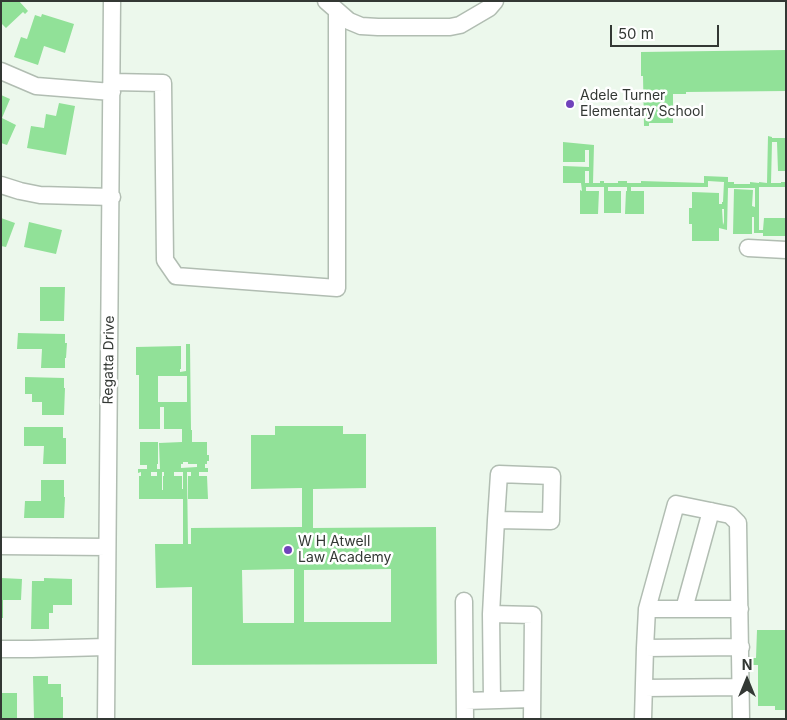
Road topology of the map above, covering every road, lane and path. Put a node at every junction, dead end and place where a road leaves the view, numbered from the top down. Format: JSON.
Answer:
{"nodes":[{"id":1,"x":112,"y":1,"type":"edge"},
{"id":2,"x":495,"y":1,"type":"edge"},
{"id":3,"x":332,"y":6,"type":"edge"},
{"id":4,"x":1,"y":71,"type":"edge"},
{"id":5,"x":112,"y":87,"type":"junction"},
{"id":6,"x":1,"y":185,"type":"edge"},
{"id":7,"x":112,"y":197,"type":"junction"},
{"id":8,"x":748,"y":248,"type":"dead end"},
{"id":9,"x":786,"y":250,"type":"edge"},
{"id":10,"x":711,"y":511,"type":"junction"},
{"id":11,"x":496,"y":520,"type":"dead end"},
{"id":12,"x":1,"y":546,"type":"edge"},
{"id":13,"x":107,"y":546,"type":"junction"},
{"id":14,"x":464,"y":601,"type":"dead end"},
{"id":15,"x":647,"y":609,"type":"junction"},
{"id":16,"x":684,"y":609,"type":"junction"},
{"id":17,"x":740,"y":609,"type":"junction"},
{"id":18,"x":491,"y":614,"type":"junction"},
{"id":19,"x":106,"y":647,"type":"junction"},
{"id":20,"x":741,"y":647,"type":"junction"},
{"id":21,"x":645,"y":648,"type":"junction"},
{"id":22,"x":1,"y":649,"type":"edge"},
{"id":23,"x":740,"y":687,"type":"junction"},
{"id":24,"x":644,"y":688,"type":"junction"},
{"id":25,"x":532,"y":699,"type":"junction"},
{"id":26,"x":492,"y":700,"type":"junction"},
{"id":27,"x":464,"y":701,"type":"junction"},
{"id":28,"x":106,"y":719,"type":"edge"},
{"id":29,"x":465,"y":719,"type":"edge"},
{"id":30,"x":532,"y":719,"type":"edge"},
{"id":31,"x":643,"y":719,"type":"edge"},
{"id":32,"x":741,"y":719,"type":"edge"}],
"edges":[{"from":1,"to":5,"type":"street","name":"Regatta Drive"},
{"from":2,"to":3,"type":"street"},
{"from":3,"to":5,"type":"street"},
{"from":4,"to":5,"type":"street"},
{"from":5,"to":7,"type":"street","name":"Regatta Drive"},
{"from":6,"to":7,"type":"street"},
{"from":7,"to":13,"type":"street","name":"Regatta Drive"},
{"from":8,"to":9,"type":"street"},
{"from":10,"to":15,"type":"street"},
{"from":10,"to":16,"type":"street"},
{"from":10,"to":17,"type":"street"},
{"from":11,"to":18,"type":"street"},
{"from":12,"to":13,"type":"street"},
{"from":13,"to":19,"type":"street","name":"Regatta Drive"},
{"from":14,"to":27,"type":"street"},
{"from":15,"to":16,"type":"street"},
{"from":15,"to":21,"type":"street"},
{"from":16,"to":17,"type":"street"},
{"from":17,"to":20,"type":"street"},
{"from":18,"to":25,"type":"street"},
{"from":18,"to":26,"type":"street"},
{"from":19,"to":22,"type":"street"},
{"from":19,"to":28,"type":"street","name":"Regatta Drive"},
{"from":20,"to":21,"type":"street"},
{"from":20,"to":23,"type":"street"},
{"from":21,"to":24,"type":"street"},
{"from":23,"to":24,"type":"street"},
{"from":23,"to":32,"type":"street"},
{"from":24,"to":31,"type":"street"},
{"from":25,"to":26,"type":"street"},
{"from":25,"to":30,"type":"street"},
{"from":26,"to":27,"type":"street"},
{"from":27,"to":29,"type":"street"}]}
